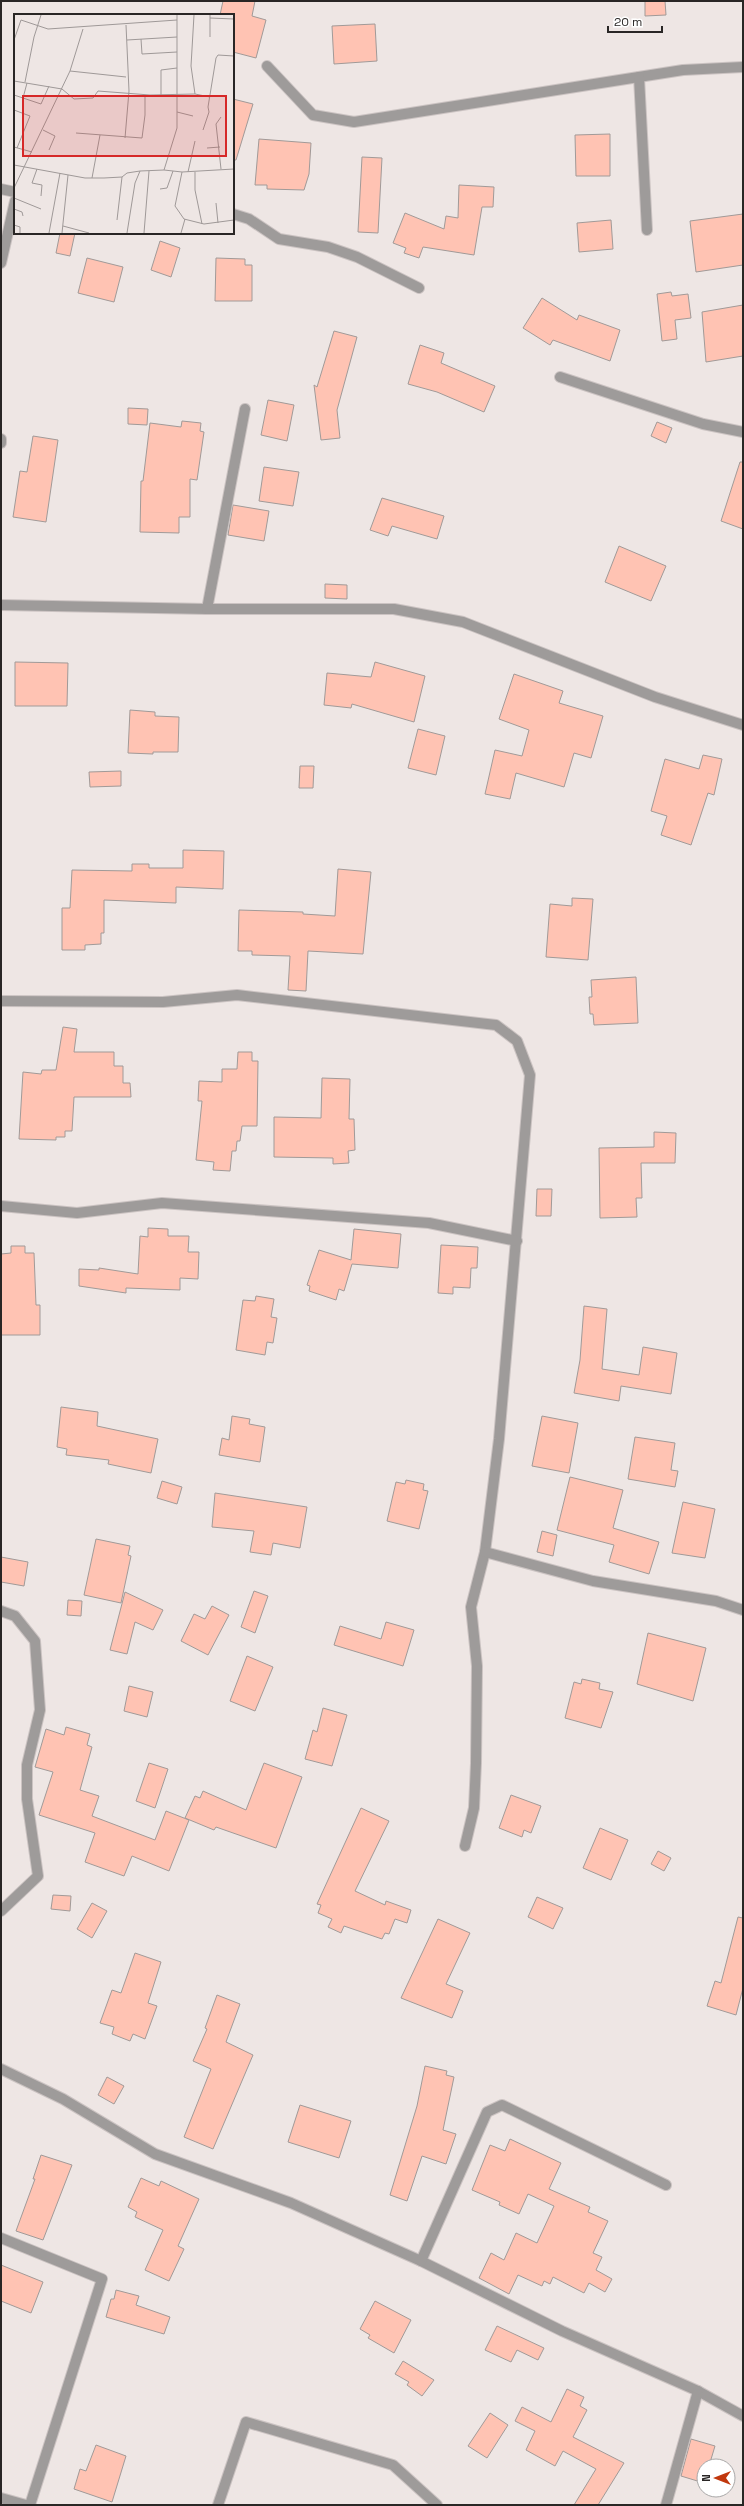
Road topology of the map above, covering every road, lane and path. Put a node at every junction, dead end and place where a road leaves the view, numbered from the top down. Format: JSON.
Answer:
{"nodes":[{"id":1,"x":267,"y":66,"type":"dead end"},
{"id":2,"x":743,"y":67,"type":"edge"},
{"id":3,"x":639,"y":77,"type":"junction"},
{"id":4,"x":1,"y":189,"type":"edge"},
{"id":5,"x":14,"y":192,"type":"edge"},
{"id":6,"x":14,"y":205,"type":"edge"},
{"id":7,"x":234,"y":214,"type":"edge"},
{"id":8,"x":647,"y":230,"type":"dead end"},
{"id":9,"x":1,"y":263,"type":"edge"},
{"id":10,"x":419,"y":288,"type":"dead end"},
{"id":11,"x":560,"y":378,"type":"dead end"},
{"id":12,"x":245,"y":409,"type":"dead end"},
{"id":13,"x":743,"y":432,"type":"edge"},
{"id":14,"x":1,"y":439,"type":"edge"},
{"id":15,"x":1,"y":443,"type":"edge"},
{"id":16,"x":1,"y":605,"type":"edge"},
{"id":17,"x":207,"y":609,"type":"junction"},
{"id":18,"x":743,"y":726,"type":"edge"},
{"id":19,"x":1,"y":1001,"type":"edge"},
{"id":20,"x":1,"y":1206,"type":"edge"},
{"id":21,"x":517,"y":1242,"type":"junction"},
{"id":22,"x":485,"y":1552,"type":"junction"},
{"id":23,"x":743,"y":1610,"type":"edge"},
{"id":24,"x":1,"y":1611,"type":"edge"},
{"id":25,"x":465,"y":1846,"type":"dead end"},
{"id":26,"x":1,"y":1911,"type":"edge"},
{"id":27,"x":1,"y":2069,"type":"edge"},
{"id":28,"x":666,"y":2185,"type":"dead end"},
{"id":29,"x":1,"y":2238,"type":"edge"},
{"id":30,"x":421,"y":2261,"type":"junction"},
{"id":31,"x":698,"y":2392,"type":"junction"},
{"id":32,"x":743,"y":2416,"type":"edge"},
{"id":33,"x":1,"y":2498,"type":"edge"},
{"id":34,"x":26,"y":2505,"type":"edge"},
{"id":35,"x":30,"y":2505,"type":"edge"},
{"id":36,"x":218,"y":2505,"type":"edge"},
{"id":37,"x":437,"y":2505,"type":"edge"},
{"id":38,"x":666,"y":2505,"type":"edge"}],
"edges":[{"from":1,"to":3,"type":"street"},
{"from":2,"to":3,"type":"street"},
{"from":3,"to":8,"type":"street"},
{"from":4,"to":5,"type":"street"},
{"from":6,"to":9,"type":"street"},
{"from":7,"to":10,"type":"street"},
{"from":11,"to":13,"type":"street"},
{"from":12,"to":17,"type":"street"},
{"from":14,"to":15,"type":"street"},
{"from":16,"to":17,"type":"street"},
{"from":17,"to":18,"type":"street"},
{"from":19,"to":21,"type":"street"},
{"from":20,"to":21,"type":"street"},
{"from":21,"to":22,"type":"street"},
{"from":22,"to":23,"type":"street"},
{"from":22,"to":25,"type":"street"},
{"from":24,"to":26,"type":"street"},
{"from":27,"to":30,"type":"street"},
{"from":28,"to":30,"type":"street"},
{"from":29,"to":35,"type":"street"},
{"from":30,"to":31,"type":"street"},
{"from":31,"to":32,"type":"street"},
{"from":31,"to":38,"type":"street"},
{"from":33,"to":34,"type":"street"},
{"from":36,"to":37,"type":"street"}]}
